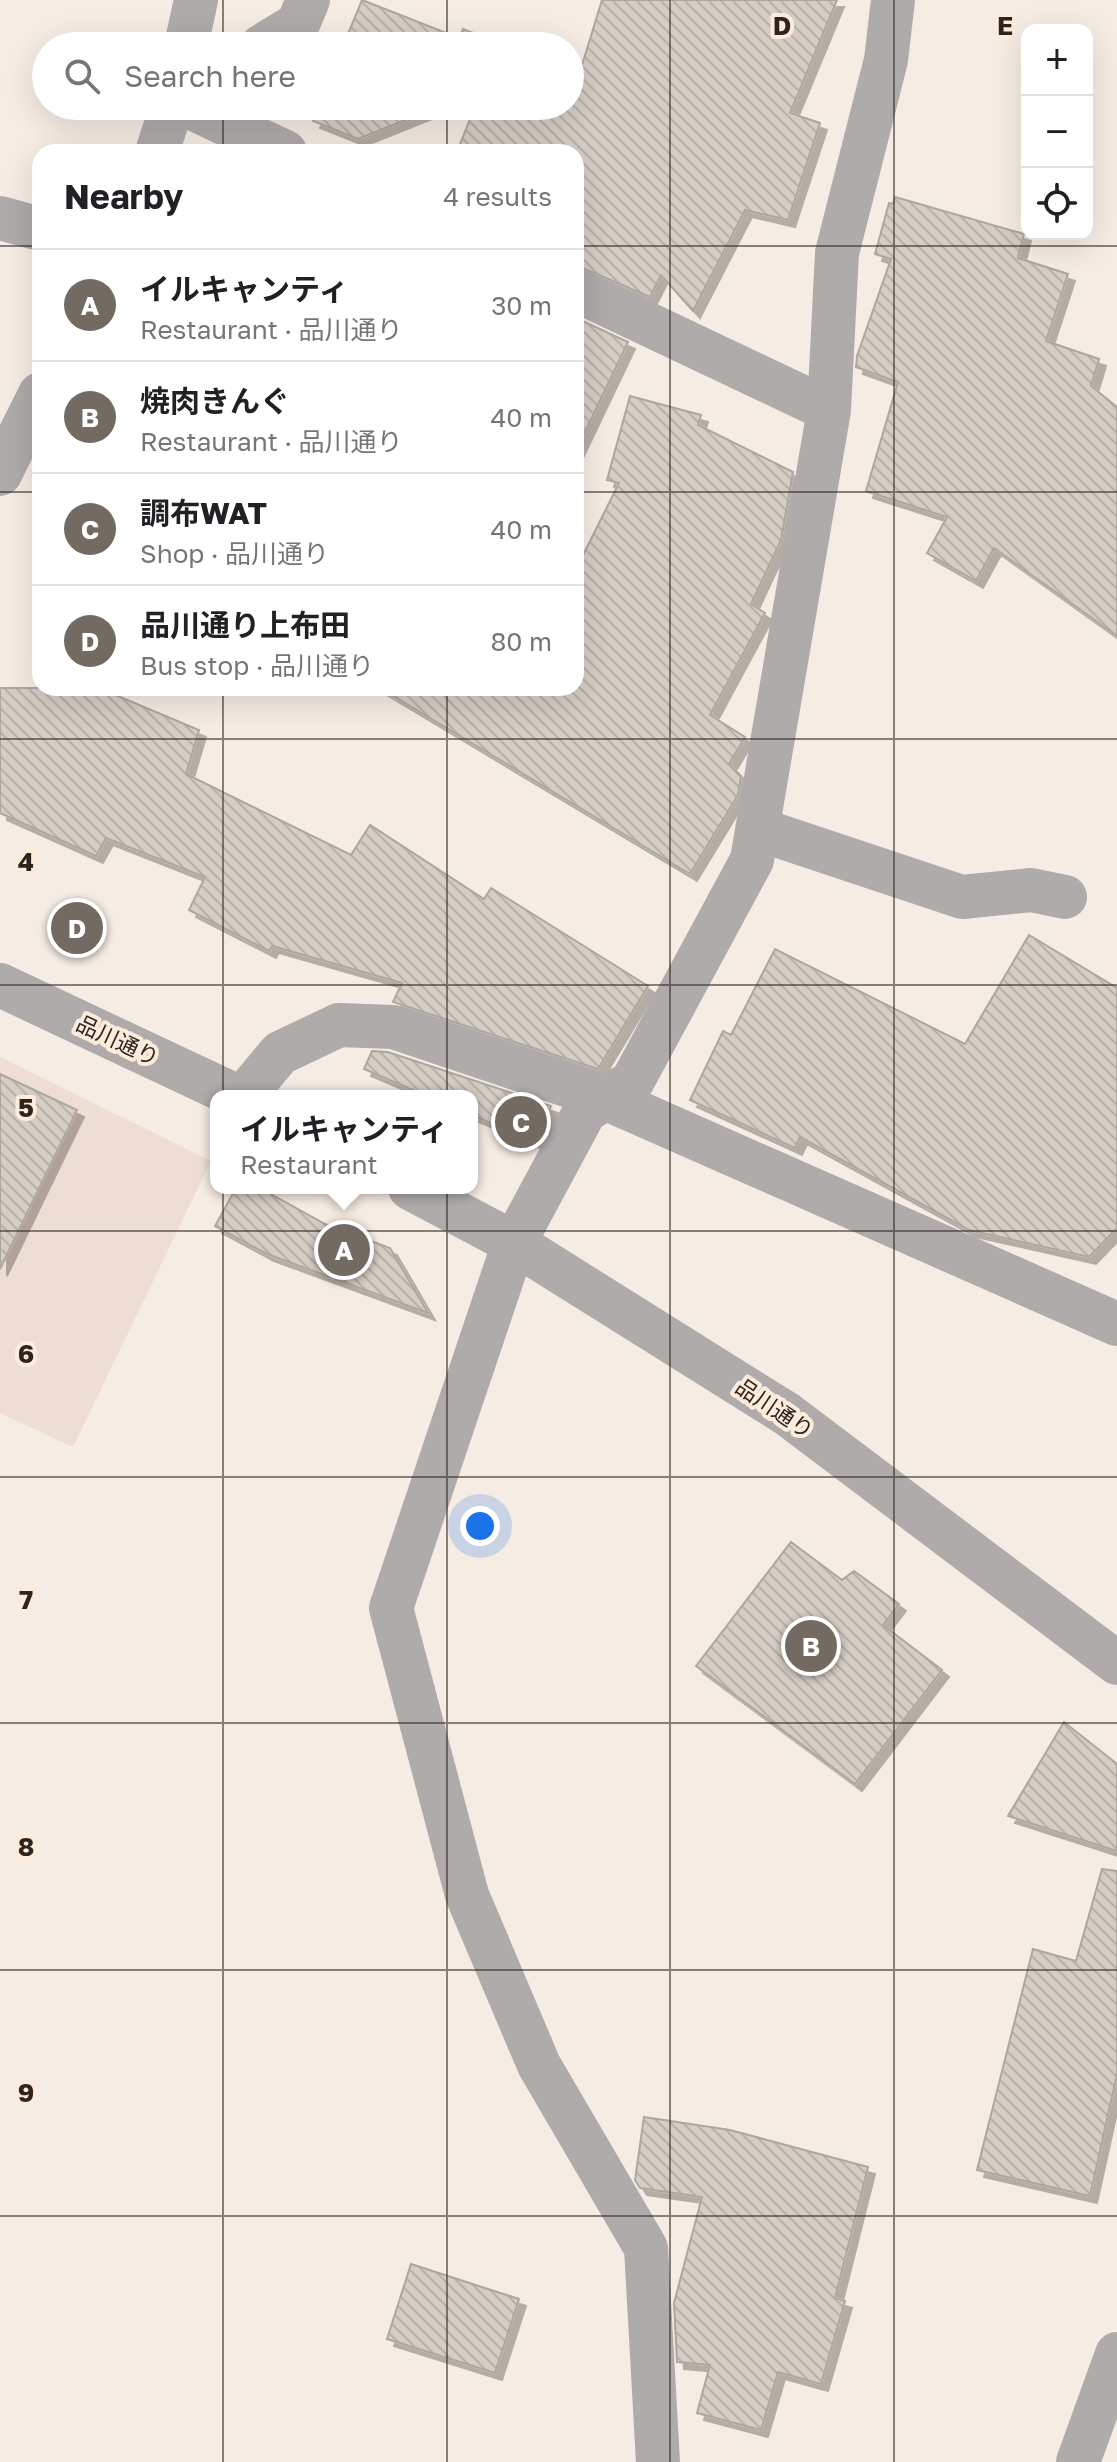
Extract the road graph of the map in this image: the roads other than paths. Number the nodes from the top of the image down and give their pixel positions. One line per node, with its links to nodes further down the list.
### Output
1 (196, 0): 4 (street)
2 (308, 0): 5 (street)
3 (893, 0): 14 (street)
4 (189, 32)
5 (285, 32)
6 (167, 120): 8 (street)
7 (218, 120): 9 (street)
8 (160, 144)
9 (268, 144)
10 (0, 218): 11 (street)
11 (32, 227)
12 (584, 294): 14 (street)
13 (32, 410): 15 (street)
14 (829, 410): 16 (street)
15 (0, 474)
16 (758, 829): 17 (street); 21 (street)
17 (1065, 897)
18 (0, 985): 19 (street, 品川通り)
19 (223, 1090)
20 (249, 1090): 21 (street)
21 (605, 1098): 23 (street); 24 (street)
22 (421, 1194): 23 (street, 品川通り)
23 (514, 1243): 25 (street, 品川通り); 27 (street)
24 (1116, 1321)
25 (1117, 1663)
26 (1117, 2354): 28 (street)
27 (658, 2462)
28 (1078, 2462)

